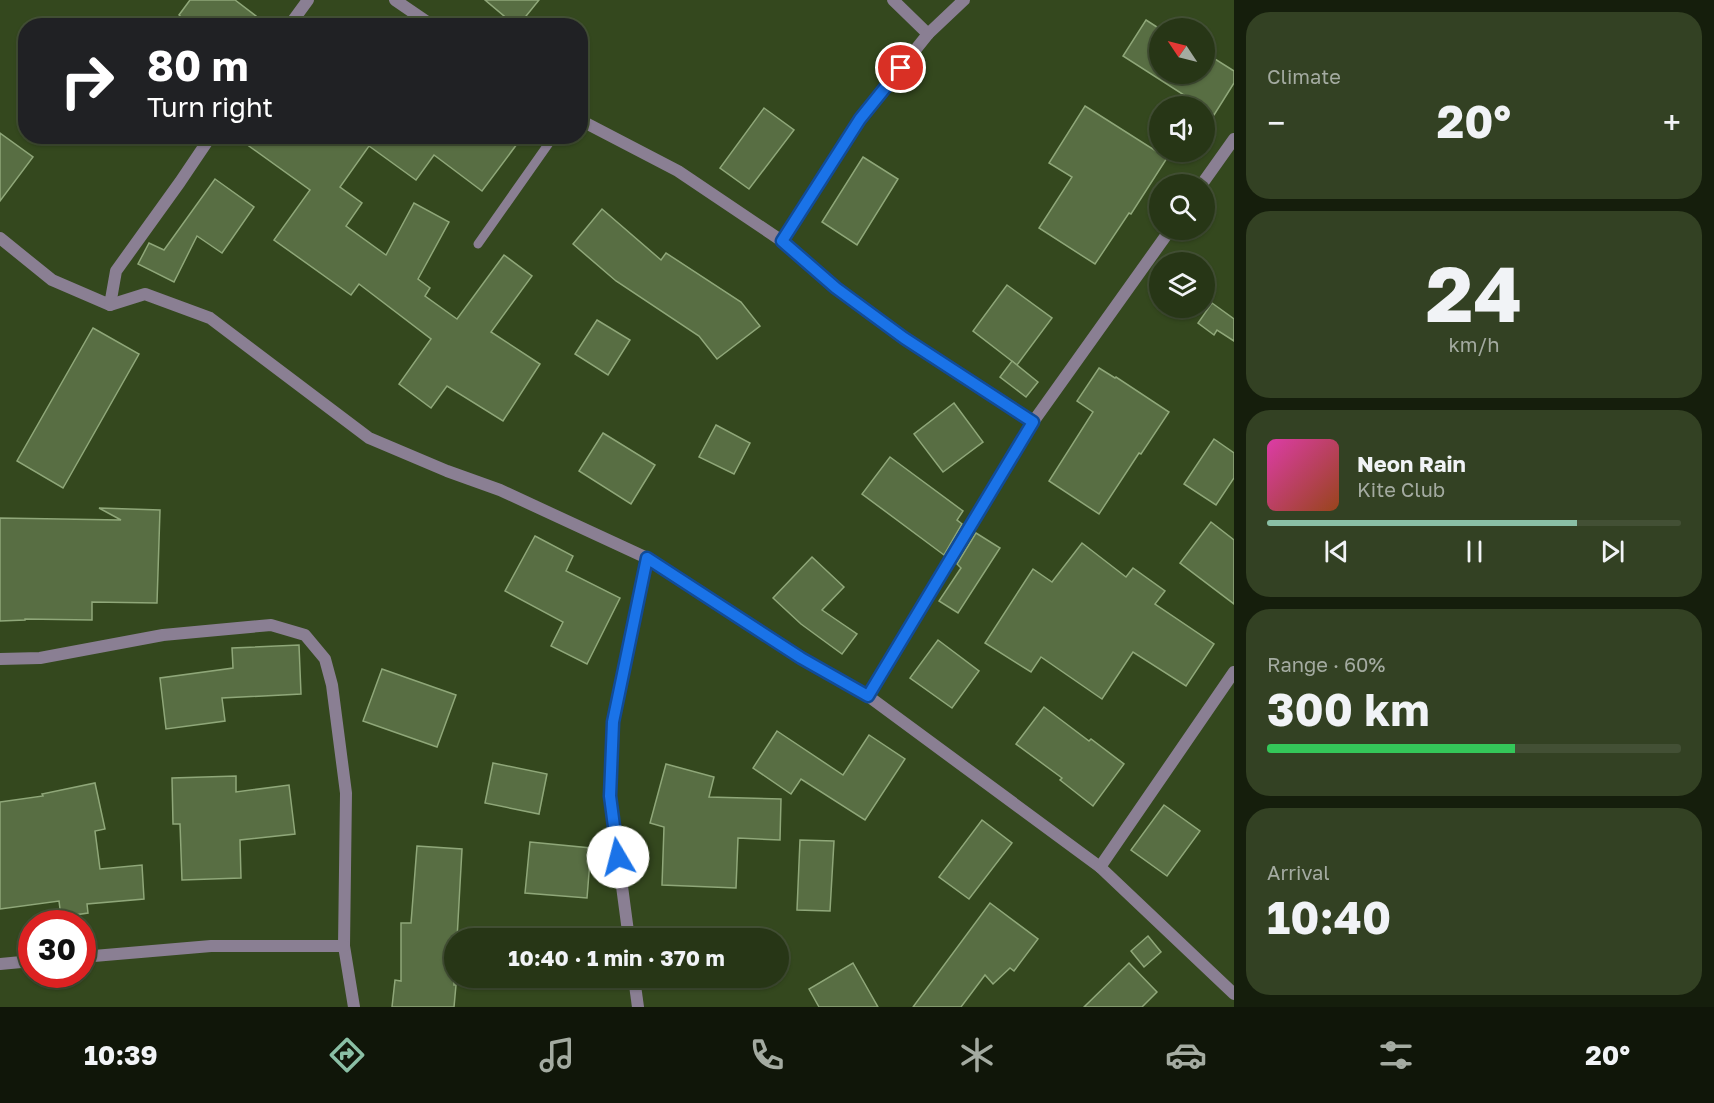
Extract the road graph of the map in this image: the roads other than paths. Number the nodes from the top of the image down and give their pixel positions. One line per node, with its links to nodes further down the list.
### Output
1 (308, 0): 5 (street)
2 (395, 0): 6 (street)
3 (893, 0): 7 (street)
4 (964, 0): 7 (street)
5 (295, 18)
6 (421, 18)
7 (928, 34): 15 (street)
8 (588, 124): 15 (street)
9 (1234, 139): 12 (street)
10 (206, 144): 17 (street)
11 (548, 144): 16 (lane)
12 (1209, 174)
13 (0, 238): 17 (street)
14 (1163, 240): 18 (street)
15 (782, 241): 18 (street)
16 (478, 244)
17 (110, 305): 19 (street)
18 (1033, 422): 22 (street)
19 (647, 558): 22 (street); 24 (street)
20 (0, 659): 25 (street)
21 (1234, 672): 23 (street)
22 (868, 696): 23 (street)
23 (1100, 867): 30 (street)
24 (628, 928)
25 (344, 946): 26 (street); 31 (street)
26 (96, 956)
27 (18, 962): 28 (street)
28 (0, 964)
29 (635, 988): 32 (street)
30 (1234, 993)
31 (354, 1007)
32 (638, 1007)

